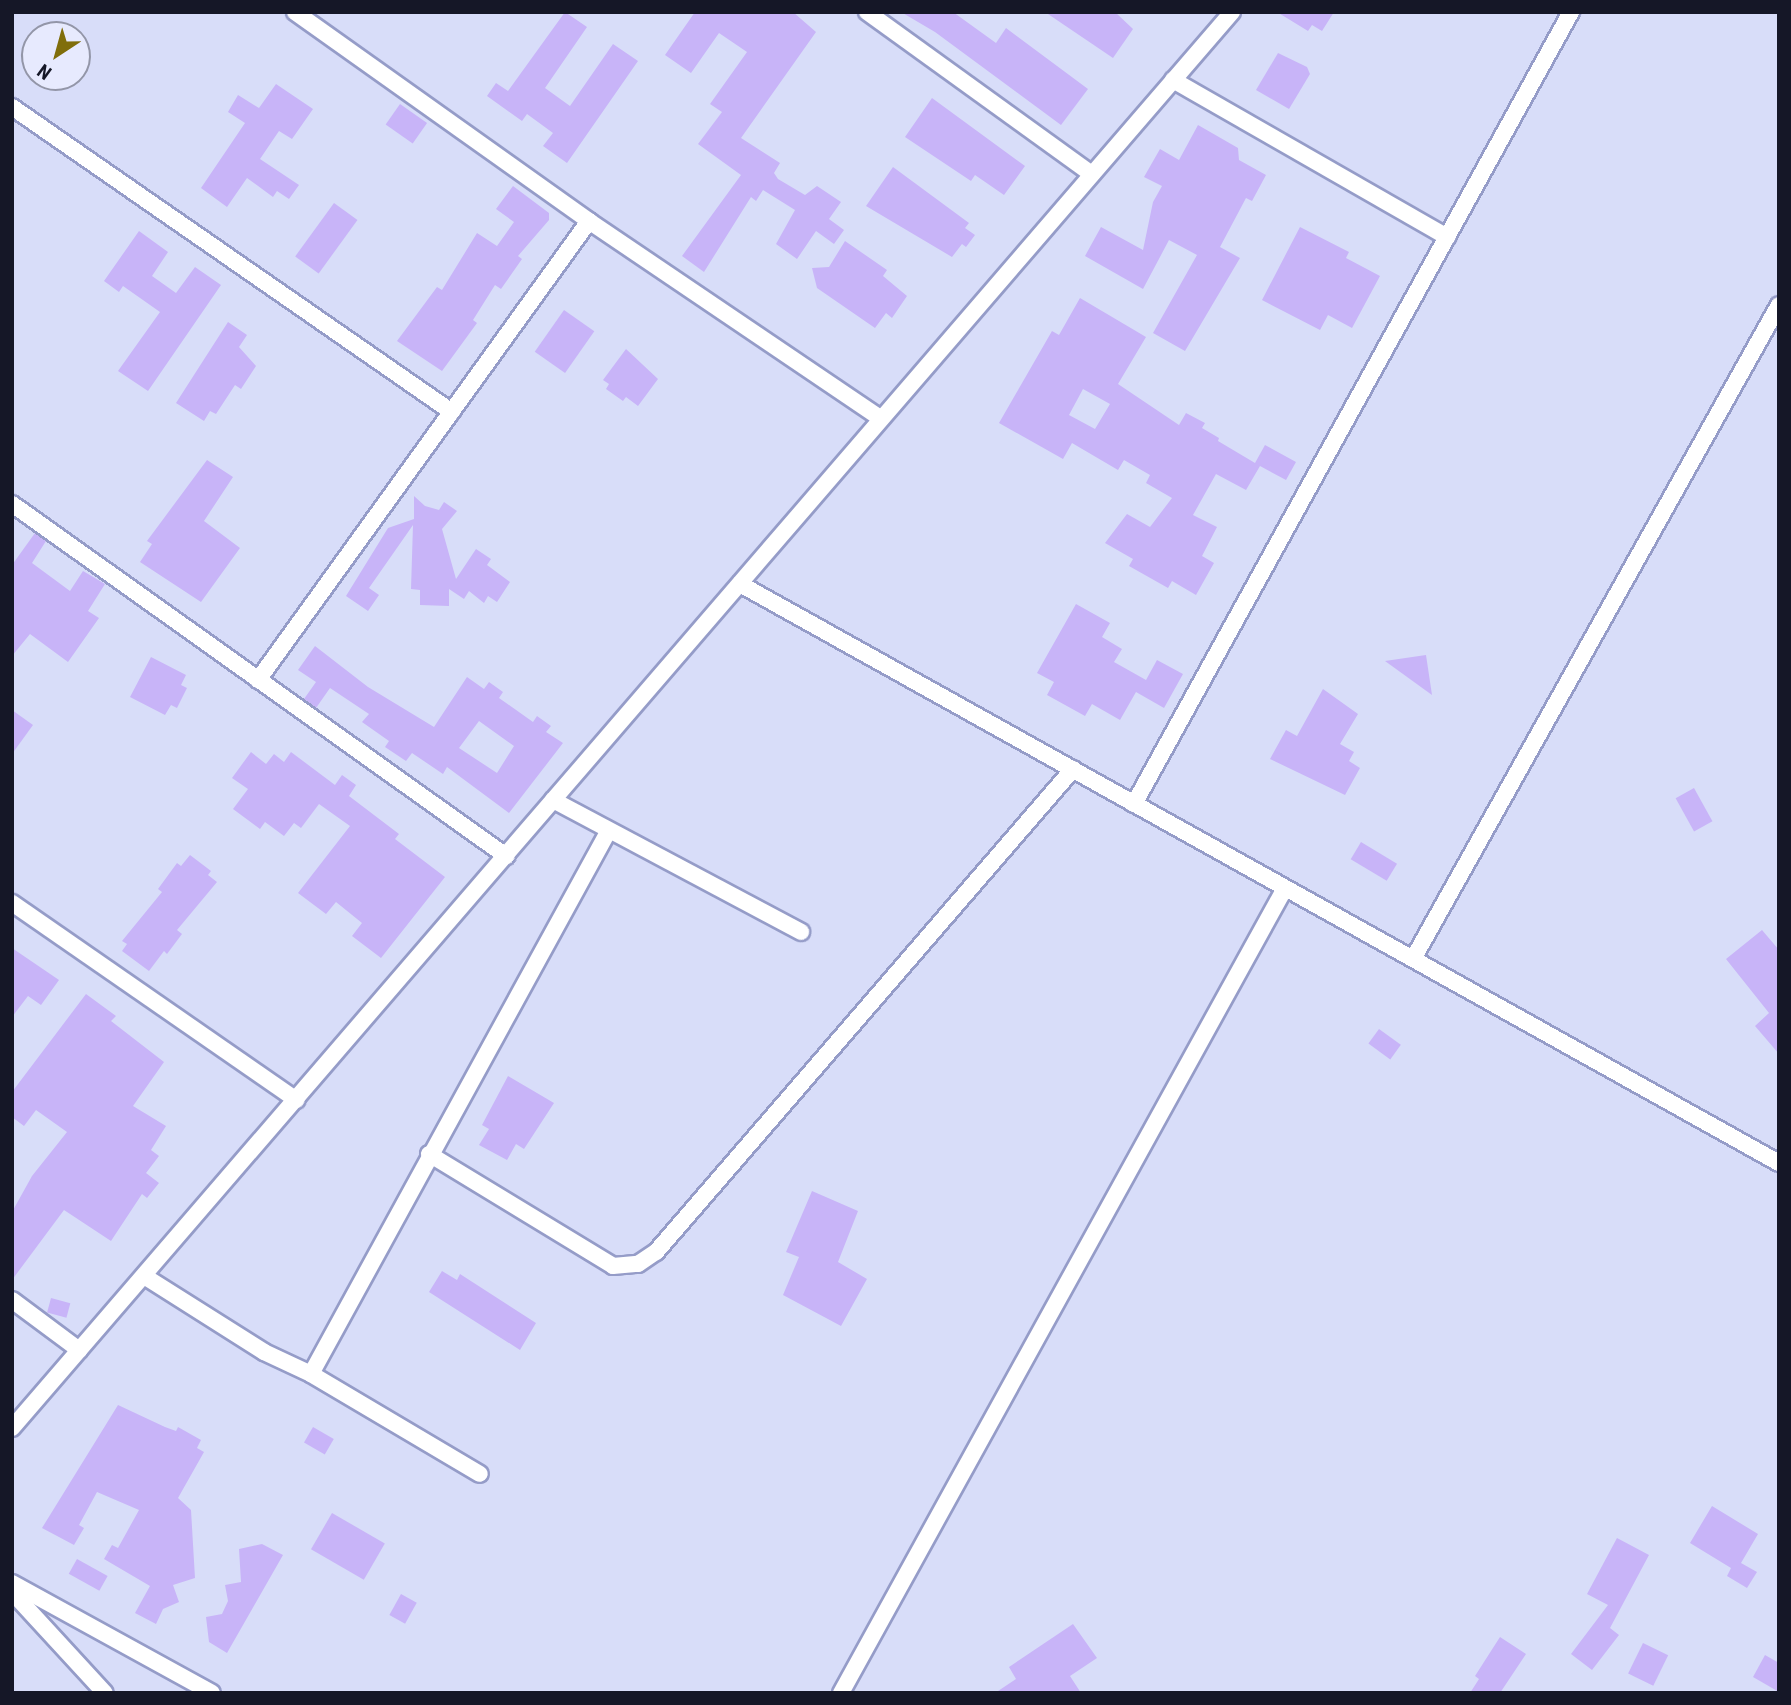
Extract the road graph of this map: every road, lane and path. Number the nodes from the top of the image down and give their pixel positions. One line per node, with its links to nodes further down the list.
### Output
1 (295, 12): 8 (street)
2 (867, 12): 7 (street)
3 (1232, 12): 5 (street)
4 (1571, 12): 9 (street)
5 (1173, 80): 7 (street); 9 (street)
6 (12, 107): 11 (street)
7 (1092, 174): 12 (street)
8 (589, 221): 11 (street); 12 (street)
9 (1447, 237): 18 (street)
10 (1779, 305): 24 (street)
11 (452, 412): 15 (street)
12 (879, 417): 14 (street)
13 (12, 504): 15 (street)
14 (740, 584): 16 (street); 17 (street)
15 (258, 680): 20 (street)
16 (1073, 769): 18 (street); 26 (street)
17 (553, 800): 19 (street); 20 (street)
18 (1133, 804): 21 (street)
19 (608, 832): 23 (street); 26 (street)
20 (506, 856): 25 (street)
21 (1285, 888): 24 (street); 38 (street)
22 (12, 903): 25 (street)
23 (801, 932)
24 (1413, 959): 27 (street)
25 (296, 1100): 28 (street)
26 (429, 1154): 31 (street)
27 (1779, 1163)
28 (144, 1276): 30 (street); 31 (street)
29 (12, 1300): 30 (street)
30 (79, 1350): 32 (street)
31 (311, 1374): 33 (street)
32 (12, 1428)
33 (480, 1474)
34 (12, 1583): 37 (street)
35 (12, 1592): 36 (street)
36 (105, 1693)
37 (212, 1693)
38 (841, 1693)

